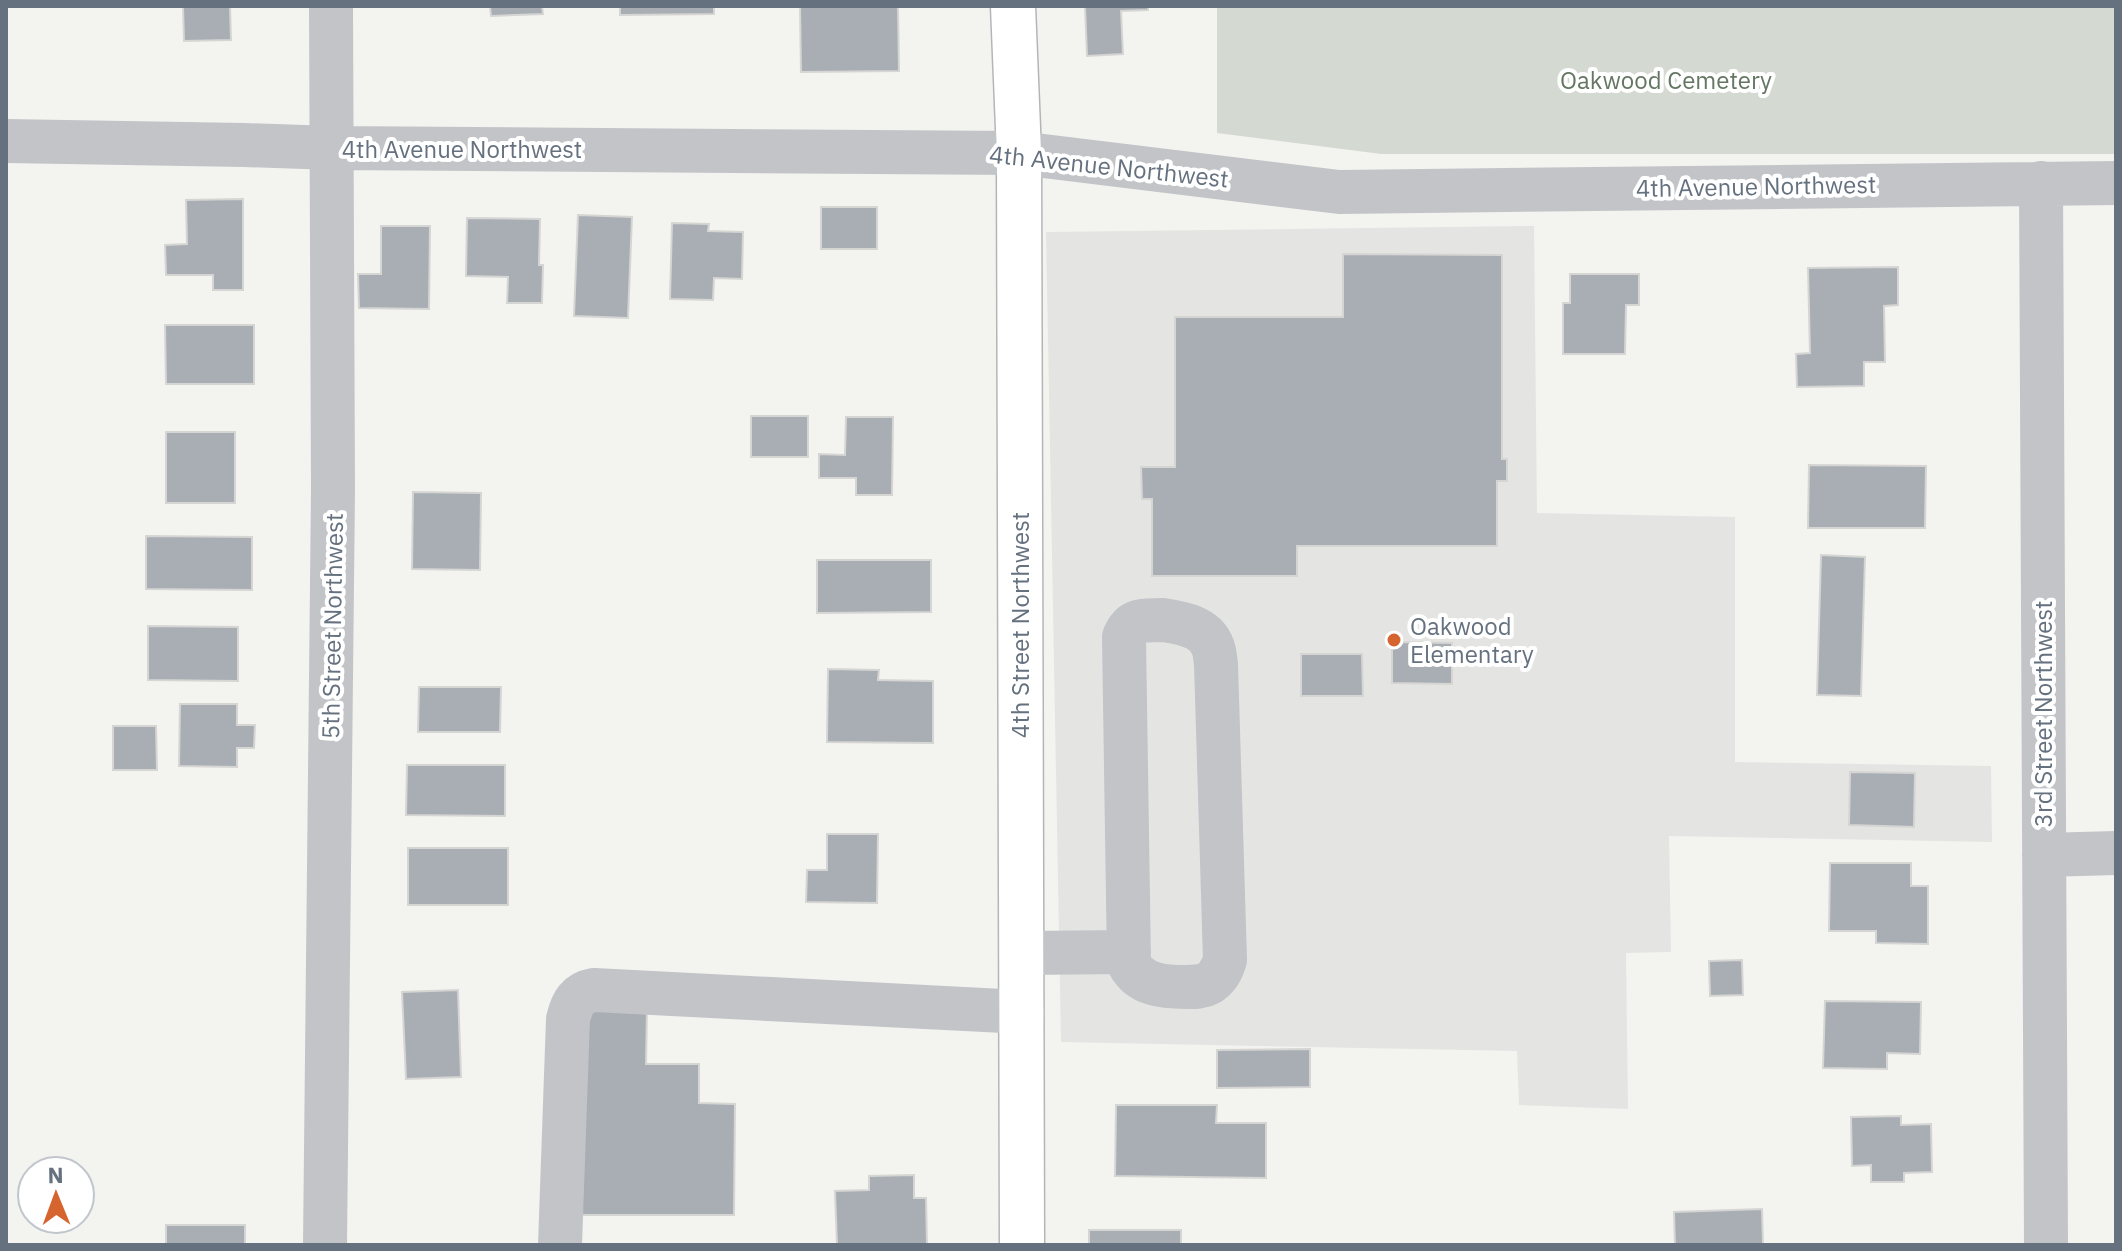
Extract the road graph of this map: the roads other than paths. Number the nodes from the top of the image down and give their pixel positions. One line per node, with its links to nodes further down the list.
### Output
1 (331, 6): 4 (street, 5th Street Northwest)
2 (1013, 6): 5 (main road, 4th Street Northwest)
3 (6, 141): 4 (street, 4th Avenue Northwest)
4 (333, 148): 5 (street, 4th Avenue Northwest); 13 (street, 5th Street Northwest)
5 (1019, 153): 6 (street, 4th Avenue Northwest); 11 (main road, 4th Street Northwest)
6 (2041, 183): 7 (street, 4th Avenue Northwest); 9 (street, 3rd Street Northwest)
7 (2116, 183)
8 (2116, 853): 9 (street)
9 (2044, 855): 16 (street, 3rd Street Northwest)
10 (1129, 952): 10 (street); 11 (street)
11 (1021, 953): 12 (main road, 4th Street Northwest)
12 (1022, 1012): 14 (street); 15 (main road, 4th Street Northwest)
13 (325, 1245)
14 (560, 1245)
15 (1022, 1245)
16 (2046, 1245)

